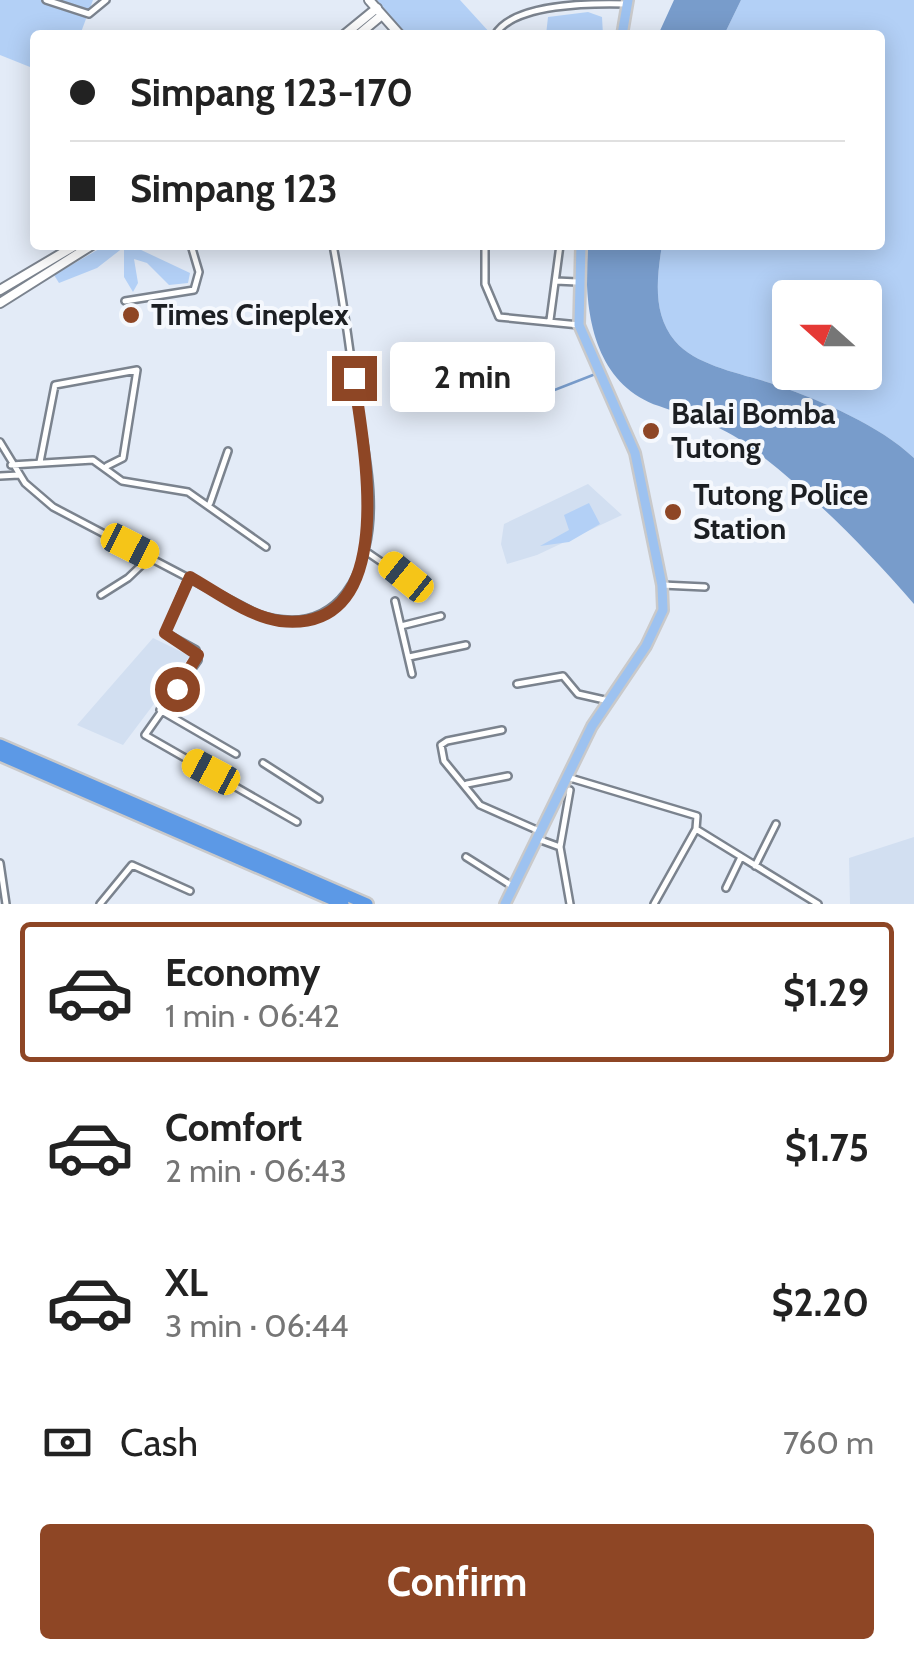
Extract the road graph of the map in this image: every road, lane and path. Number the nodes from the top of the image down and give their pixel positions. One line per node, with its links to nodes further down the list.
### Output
1 (46, 0): 2 (street)
2 (106, 0)
3 (370, 0): 5 (street)
4 (628, 2): 9 (street); 10 (main road)
5 (380, 12): 6 (street); 7 (street); 8 (street)
6 (352, 30)
7 (363, 30)
8 (396, 30)
9 (499, 30)
10 (623, 30)
11 (68, 250): 20 (street)
12 (84, 250): 22 (street)
13 (192, 250): 21 (street)
14 (334, 250): 34 (street)
15 (485, 250): 23 (street)
16 (559, 250): 18 (street)
17 (581, 250): 19 (main road)
18 (556, 281): 19 (street); 23 (street)
19 (578, 282): 24 (main road)
20 (0, 290)
21 (124, 301)
22 (0, 303)
23 (550, 320): 24 (street)
24 (580, 326): 37 (main road)
25 (0, 442): 28 (street)
26 (228, 451): 32 (street)
27 (40, 462): 28 (street); 29 (street); 29 (street)
28 (11, 465): 30 (street)
29 (107, 466): 32 (street)
30 (19, 474): 31 (street); 35 (street)
31 (0, 476)
32 (210, 503): 33 (street)
33 (266, 547)
34 (364, 550): 36 (street); 39 (street)
35 (150, 557): 36 (street); 40 (street)
36 (190, 577): 49 (street)
37 (662, 585): 38 (street); 48 (main road)
38 (705, 587)
39 (424, 592)
40 (101, 595)
41 (394, 600): 43 (street)
42 (441, 616): 43 (street)
43 (401, 626): 45 (street)
44 (466, 645): 45 (street)
45 (409, 657): 46 (street)
46 (412, 674)
47 (517, 684): 48 (street)
48 (610, 701): 56 (main road)
49 (160, 710): 52 (street); 60 (street)
50 (502, 730): 57 (street)
51 (0, 745): 75 (highway)
52 (236, 754)
53 (0, 755): 74 (highway)
54 (263, 763): 59 (street)
55 (508, 776): 57 (street)
56 (567, 777): 62 (street); 63 (main road)
57 (466, 784): 63 (street)
58 (570, 790): 64 (street)
59 (320, 799)
60 (297, 822)
61 (776, 824): 68 (street)
62 (696, 829): 66 (street); 78 (street)
63 (540, 836): 64 (street); 69 (main road)
64 (560, 847): 77 (street)
65 (466, 857): 69 (street)
66 (741, 857): 68 (street); 70 (street)
67 (0, 864): 72 (street)
68 (755, 866): 79 (street)
69 (514, 887): 76 (main road)
70 (726, 888)
71 (190, 891): 73 (street)
72 (6, 904)
73 (100, 904)
74 (343, 904)
75 (367, 904)
76 (505, 904)
77 (570, 904)
78 (654, 904)
79 (818, 904)

